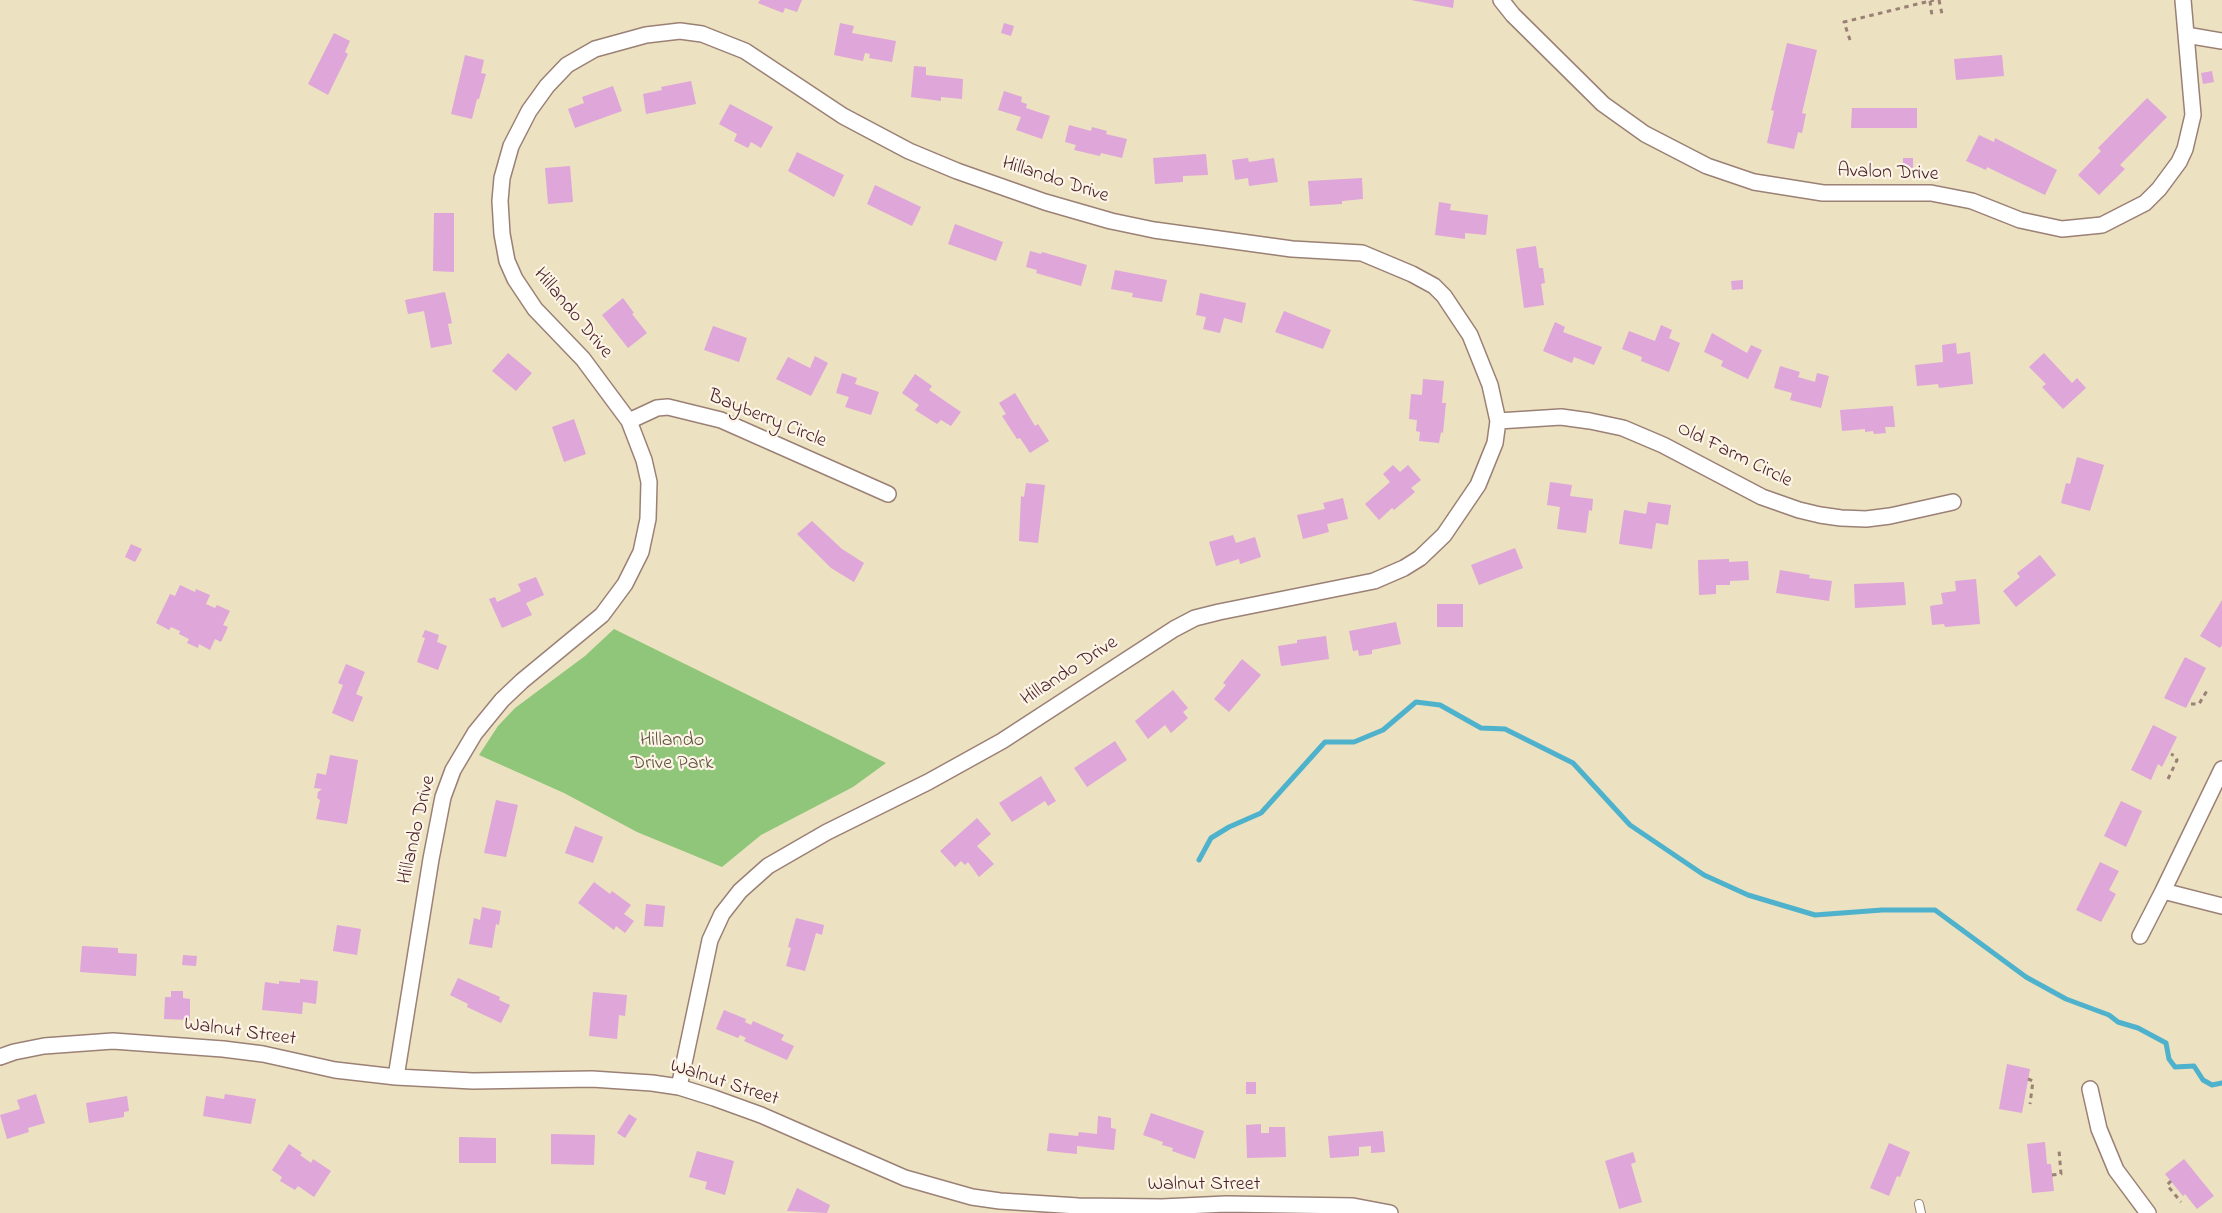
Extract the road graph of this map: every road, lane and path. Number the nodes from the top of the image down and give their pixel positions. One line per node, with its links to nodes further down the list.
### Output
1 (1501, 0): 7 (street, Avalon Drive)
2 (1932, 0): 6 (path); 8 (path)
3 (1940, 0): 5 (path)
4 (2183, 0): 7 (street, Avalon Drive)
5 (1942, 14)
6 (1932, 16)
7 (2186, 34): 9 (street)
8 (1850, 40)
9 (2222, 41)
10 (629, 421): 11 (street, Hillando Drive); 12 (street, Bayberry Circle); 23 (street, Hillando Drive)
11 (1498, 421): 13 (street, Old Farm Circle); 25 (street, Hillando Drive)
12 (888, 494)
13 (1953, 502)
14 (2208, 689): 15 (path)
15 (2191, 704)
16 (2171, 754): 18 (path)
17 (2222, 769): 19 (street)
18 (2168, 779)
19 (2163, 891): 20 (street); 21 (street)
20 (2222, 906)
21 (2140, 936)
22 (0, 1057): 23 (street, Walnut Street)
23 (396, 1077): 25 (street, Walnut Street)
24 (2028, 1079): 27 (path)
25 (679, 1088): 33 (street, Walnut Street)
26 (2090, 1089): 36 (street)
27 (2030, 1104)
28 (2059, 1150): 29 (path)
29 (2052, 1175)
30 (2171, 1181): 31 (path)
31 (2181, 1202)
32 (1919, 1204): 35 (lane)
33 (1206, 1209): 34 (street, Walnut Street)
34 (1390, 1213)
35 (1921, 1213)
36 (2148, 1213)

